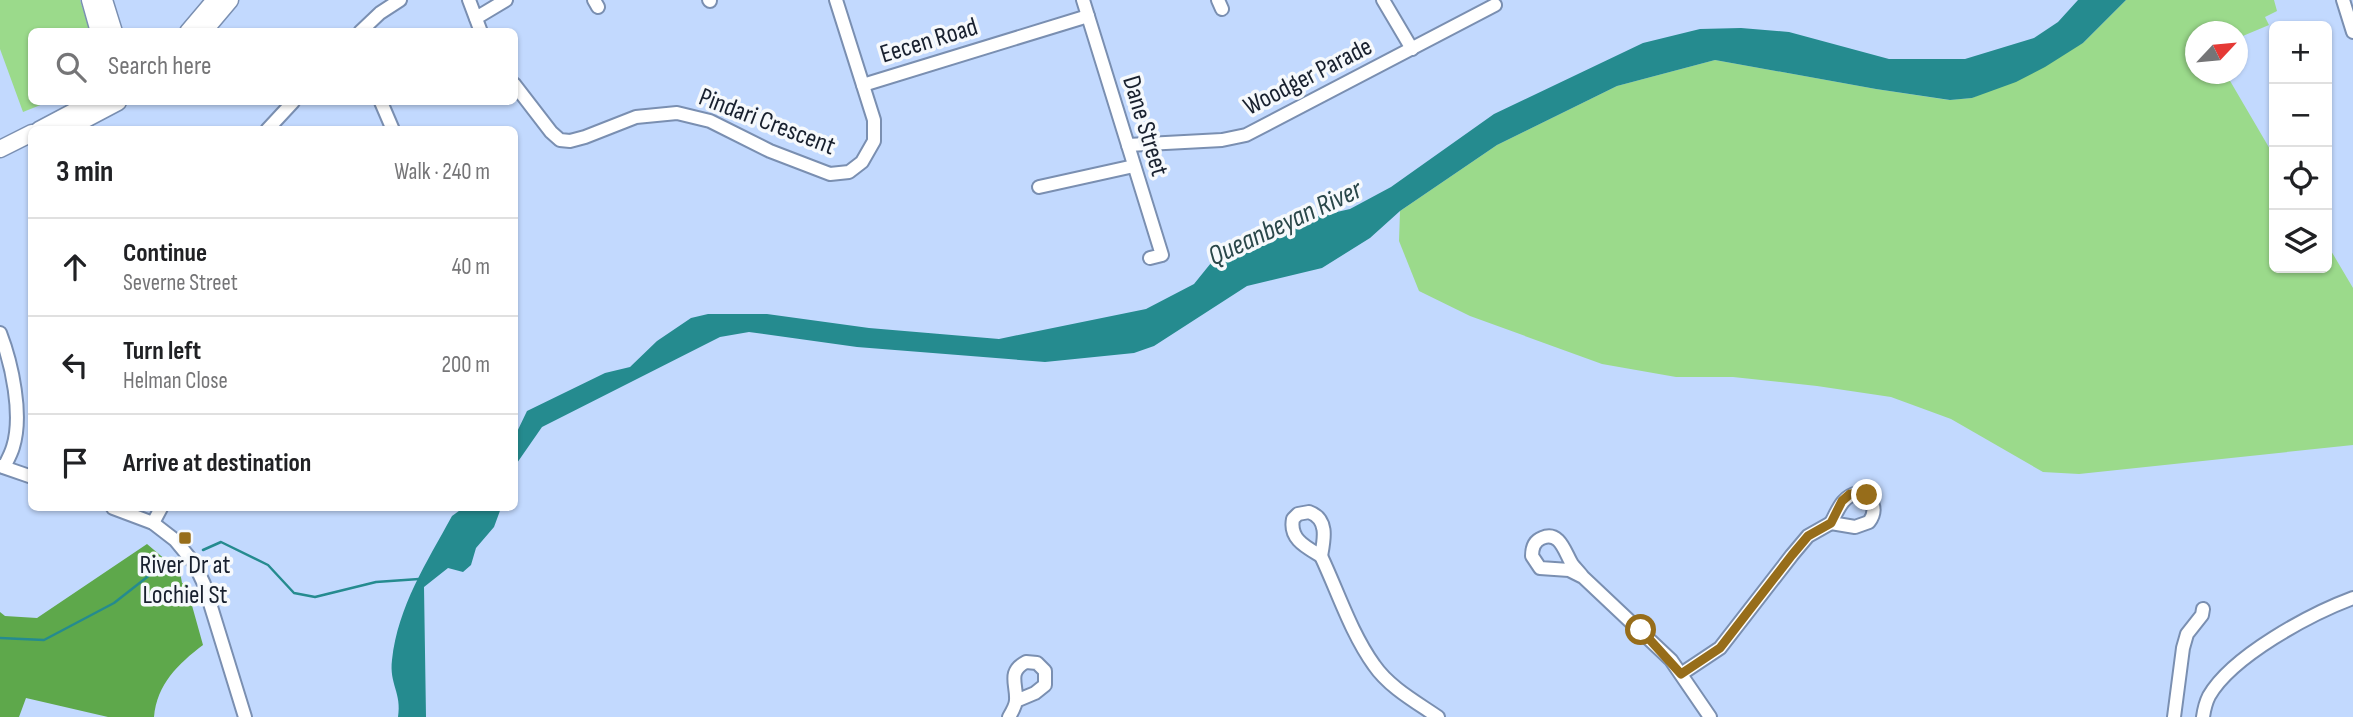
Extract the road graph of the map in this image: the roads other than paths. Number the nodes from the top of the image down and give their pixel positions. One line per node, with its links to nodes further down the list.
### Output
1 (90, 0): 15 (main road)
2 (104, 0): 16 (main road)
3 (215, 0): 17 (main road)
4 (230, 0): 18 (main road)
5 (400, 0): 19 (street)
6 (469, 0): 14 (street)
7 (506, 0): 14 (street)
8 (836, 0): 23 (street, Pindari Crescent)
9 (1083, 0): 13 (street, Dane Street)
10 (1383, 0): 22 (street)
11 (2343, 0): 21 (street)
12 (1495, 5): 22 (street, Woodger Parade)
13 (1088, 16): 23 (street, Eecen Road); 34 (street, Dane Street)
14 (476, 18): 20 (street)
15 (98, 28)
16 (113, 28)
17 (191, 28)
18 (206, 28)
19 (364, 28)
20 (480, 28)
21 (2353, 32)
22 (1412, 49): 34 (street, Woodger Parade)
23 (863, 85): 24 (street, Pindari Crescent)
24 (518, 89)
25 (86, 105): 29 (main road)
26 (112, 105): 30 (main road)
27 (290, 105): 31 (street)
28 (382, 105): 32 (street)
29 (47, 126)
30 (73, 126)
31 (271, 126)
32 (391, 126)
33 (28, 135): 36 (main road)
34 (1128, 145): 38 (street, Dane Street)
35 (28, 147): 37 (main road)
36 (0, 149)
37 (0, 160)
38 (1134, 166): 39 (street); 40 (street, Dane Street)
39 (1039, 187)
40 (1150, 258)
41 (0, 334): 42 (street)
42 (2, 467): 43 (street)
43 (28, 476)
44 (121, 511): 46 (street)
45 (159, 511): 46 (street)
46 (153, 523): 56 (street)
47 (1831, 523): 54 (street)
48 (1565, 550): 50 (street); 50 (street); 51 (street)
49 (1321, 556): 58 (street)
50 (1551, 570): 51 (street)
51 (1583, 577): 54 (street)
52 (2353, 598): 61 (street)
53 (2203, 609): 60 (street)
54 (1681, 674): 59 (street)
55 (1016, 701): 57 (street)
56 (246, 717)
57 (1009, 717)
58 (1438, 717)
59 (1710, 717)
60 (2174, 717)
61 (2203, 717)

